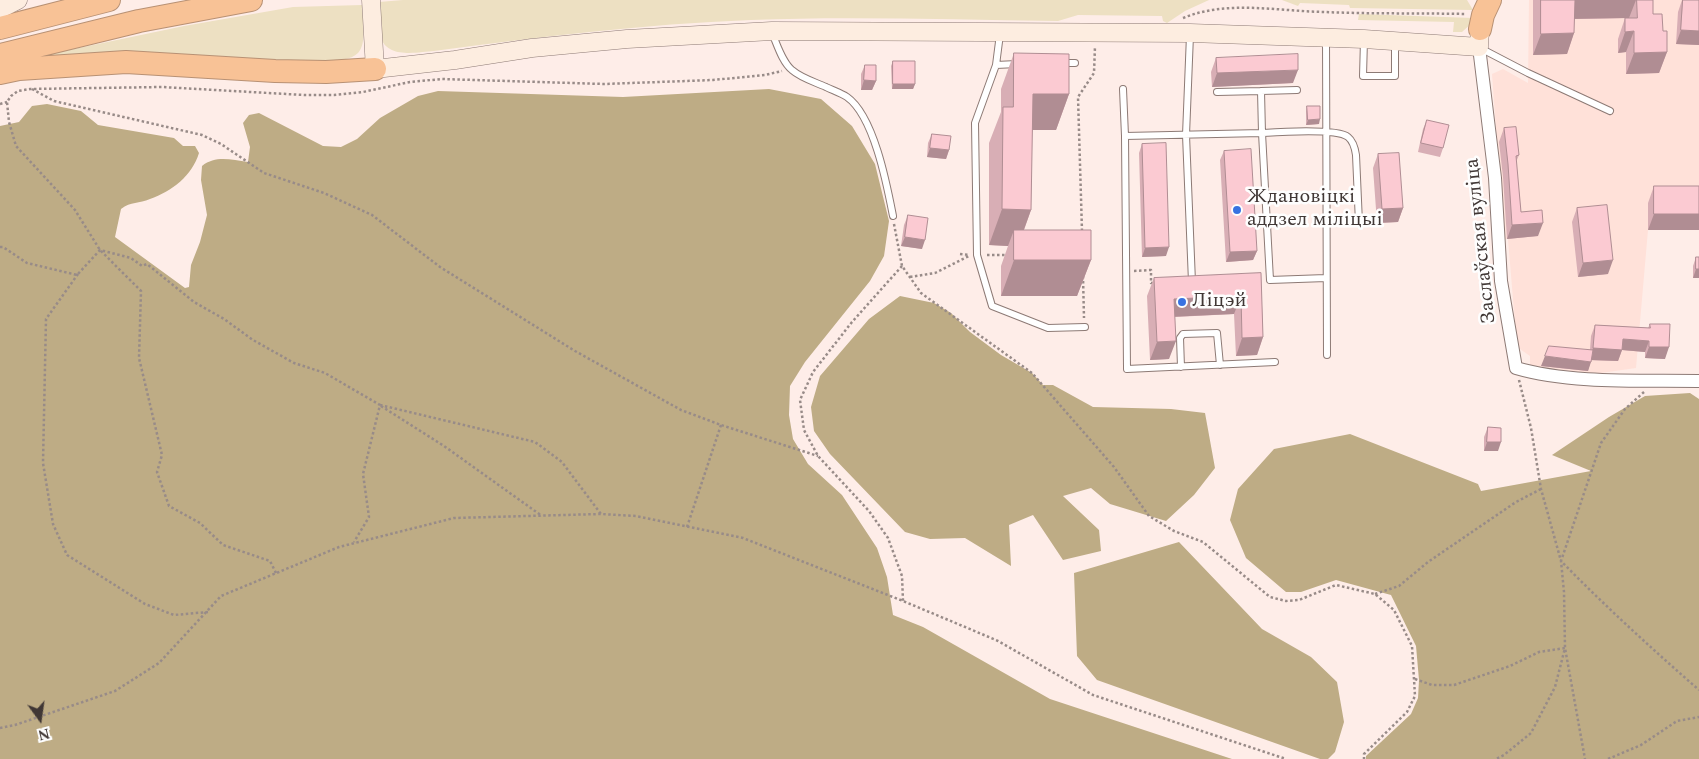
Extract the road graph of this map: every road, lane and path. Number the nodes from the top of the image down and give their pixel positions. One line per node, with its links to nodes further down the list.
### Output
1 (18, 0): 7 (street)
2 (109, 0): 9 (highway)
3 (251, 0): 17 (highway)
4 (371, 0): 22 (street)
5 (1270, 5): 8 (path)
6 (1202, 8): 10 (path)
7 (0, 9)
8 (1480, 18): 15 (street); 32 (lane); 56 (street, Заслаўская вуліца)
9 (0, 28)
10 (1186, 29): 12 (street); 13 (street); 35 (lane)
11 (772, 31): 12 (street); 22 (street); 23 (lane)
12 (1000, 33): 21 (lane)
13 (1326, 37): 14 (street); 33 (lane)
14 (1364, 38): 15 (street); 15 (lane)
15 (1395, 40)
16 (1095, 42): 39 (path)
17 (0, 55)
18 (1075, 63): 20 (lane)
19 (1026, 64): 21 (lane)
20 (1056, 64)
21 (996, 65): 43 (lane)
22 (375, 70): 24 (highway)
23 (791, 70): 25 (path); 37 (lane)
24 (0, 73)
25 (30, 88): 30 (path); 60 (path)
26 (1123, 89): 36 (lane)
27 (1297, 90): 28 (lane)
28 (1261, 91): 29 (lane); 34 (lane)
29 (1217, 92)
30 (7, 102): 31 (path); 41 (path)
31 (0, 104)
32 (1610, 110)
33 (1326, 132): 34 (lane); 38 (lane); 49 (lane)
34 (1262, 133): 35 (lane); 49 (lane)
35 (1186, 135): 36 (lane); 50 (lane)
36 (1125, 136): 55 (lane)
37 (893, 216): 45 (path)
38 (1359, 223)
39 (1082, 236)
40 (0, 247): 46 (path)
41 (100, 250): 46 (path); 59 (path); 68 (path)
42 (960, 254): 48 (path)
43 (977, 255): 44 (path); 51 (lane)
44 (1006, 255)
45 (902, 266): 48 (path); 61 (path)
46 (78, 273): 71 (path)
47 (1083, 275): 51 (path)
48 (910, 277): 69 (path)
49 (1326, 278): 52 (lane)
50 (1192, 282)
51 (1084, 327)
52 (1327, 355)
53 (1275, 362): 54 (lane)
54 (1220, 365): 55 (lane); 55 (lane)
55 (1182, 367)
56 (1516, 368): 57 (street); 62 (path)
57 (1658, 380): 58 (street); 67 (path)
58 (1699, 381)
59 (380, 405): 63 (path); 64 (path); 66 (path)
60 (721, 425): 61 (path); 65 (path)
61 (818, 456): 70 (path)
62 (1541, 489): 67 (path); 69 (path)
63 (602, 514): 64 (path); 65 (path)
64 (542, 516): 66 (path)
65 (687, 527): 70 (path)
66 (353, 543): 68 (path)
67 (1561, 561): 72 (path); 74 (path)
68 (276, 573): 71 (path)
69 (1374, 594): 73 (path)
70 (903, 600): 77 (path)
71 (208, 612): 76 (path)
72 (1565, 648): 73 (path); 79 (path); 80 (path)
73 (1415, 678): 78 (path)
74 (1699, 690)
75 (1699, 717): 81 (path)
76 (0, 728)
77 (1286, 759)
78 (1364, 759)
79 (1496, 759)
80 (1585, 759)
81 (1608, 759)

